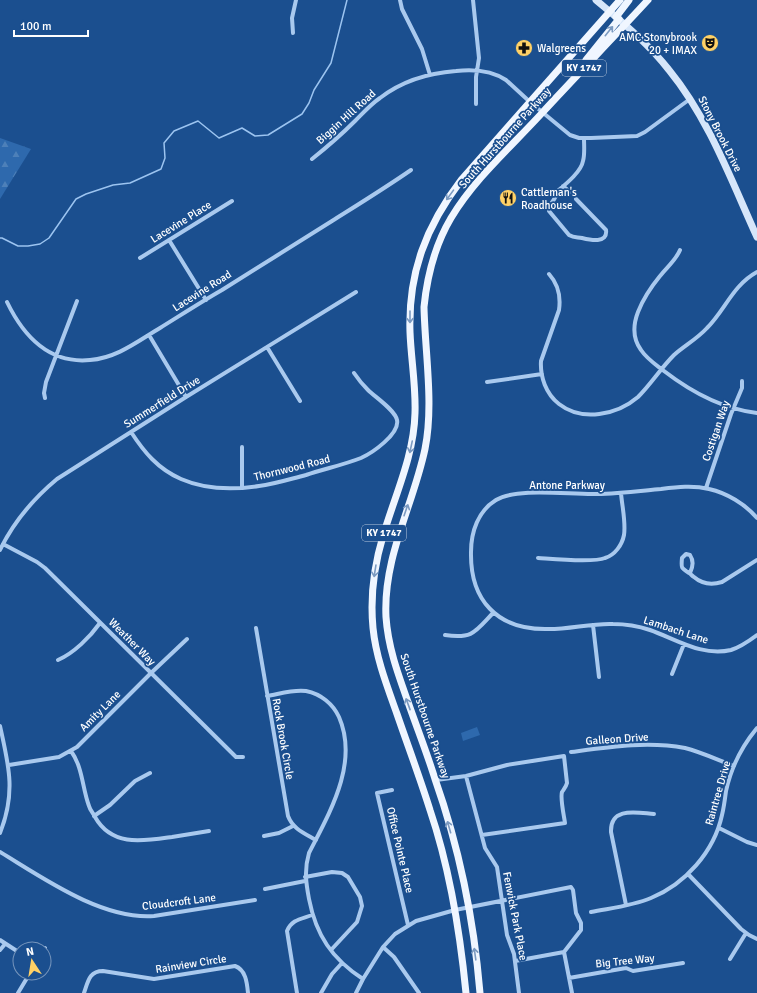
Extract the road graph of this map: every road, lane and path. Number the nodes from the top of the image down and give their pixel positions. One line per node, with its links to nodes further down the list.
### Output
1 (296, 0): 11 (street)
2 (400, 0): 13 (street)
3 (473, 0): 12 (street)
4 (596, 0): 8 (street, Stony Brook Drive)
5 (620, 0): 8 (main road, South Hurstbourne Parkway / KY 1747)
6 (629, 0): 9 (main road)
7 (648, 0): 10 (main road, South Hurstbourne Parkway / KY 1747)
8 (610, 11): 9 (street, Stony Brook Drive); 16 (main road, South Hurstbourne Parkway / KY 1747)
9 (617, 18): 10 (street, Stony Brook Drive); 14 (main road, one-way to 9)
10 (626, 25): 14 (main road, South Hurstbourne Parkway / KY 1747); 15 (street, Stony Brook Drive)
11 (293, 33)
12 (477, 71): 13 (street, Biggin Hill Road); 16 (street, Biggin Hill Road); 17 (street)
13 (430, 75): 20 (street, Biggin Hill Road)
14 (568, 84): 18 (main road, South Hurstbourne Parkway / KY 1747)
15 (690, 99): 19 (street); 26 (street, Stony Brook Drive)
16 (530, 102): 18 (street, Biggin Hill Road); 102 (main road, South Hurstbourne Parkway / KY 1747, one-way to 102)
17 (476, 104)
18 (542, 112): 19 (street, Biggin Hill Road); 82 (main road, South Hurstbourne Parkway / KY 1747, one-way to 18)
19 (584, 138): 22 (street)
20 (312, 159)
21 (411, 170): 33 (street, Lacevine Road)
22 (563, 186): 23 (street); 24 (street)
23 (570, 192)
24 (576, 199)
25 (232, 201): 27 (street, Lacevine Place)
26 (757, 237)
27 (169, 240): 29 (street, Lacevine Place); 33 (street)
28 (680, 250): 39 (street)
29 (140, 258)
30 (757, 272): 39 (street)
31 (549, 274): 41 (street)
32 (356, 292): 37 (street, Summerfield Drive)
33 (206, 300): 36 (street, Lacevine Road)
34 (77, 301): 38 (street)
35 (7, 302): 38 (street, Lacevine Road)
36 (149, 335): 38 (street, Lacevine Road); 44 (street)
37 (267, 348): 44 (street, Summerfield Drive); 46 (street)
38 (56, 354): 45 (street)
39 (662, 369): 41 (street); 47 (street)
40 (354, 373): 51 (street, Thornwood Road)
41 (542, 374): 43 (street)
42 (742, 381): 47 (street, Costigan Way)
43 (487, 382)
44 (186, 397): 49 (street, Summerfield Drive)
45 (45, 398)
46 (300, 401)
47 (733, 408): 48 (street); 52 (street, Costigan Way)
48 (757, 413)
49 (130, 432): 51 (street, Thornwood Road); 55 (street, Summerfield Drive)
50 (242, 447): 51 (street)
51 (242, 488)
52 (706, 488): 53 (street, Antone Parkway); 54 (street, Antone Parkway)
53 (621, 493): 57 (street); 60 (street, Antone Parkway)
54 (757, 517)
55 (3, 544): 56 (street, Summerfield Drive); 61 (street, Weather Way)
56 (0, 550)
57 (538, 558)
58 (757, 560): 59 (street)
59 (690, 573)
60 (493, 613): 62 (street, Lambach Lane); 64 (street)
61 (100, 623): 68 (street); 69 (street, Weather Way)
62 (593, 625): 67 (street, Lambach Lane); 71 (street)
63 (256, 628): 72 (street, Rock Brook Circle)
64 (445, 635)
65 (757, 635): 67 (street, Lambach Lane)
66 (187, 639): 69 (street, Amity Lane)
67 (684, 644): 70 (street)
68 (58, 660)
69 (151, 672): 75 (street, Amity Lane); 77 (street, Weather Way)
70 (672, 674)
71 (599, 677)
72 (267, 696): 86 (street, Rock Brook Circle); 92 (street)
73 (0, 726): 78 (street)
74 (757, 728): 79 (street, Raintree Drive)
75 (71, 751): 78 (street, Amity Lane); 85 (street)
76 (571, 752): 79 (street, Galleon Drive)
77 (243, 757)
78 (9, 765): 89 (street)
79 (734, 766): 87 (street, Raintree Drive)
80 (150, 773): 85 (street)
81 (466, 776): 82 (street); 90 (street, Fenwick Park Place); 90 (street)
82 (436, 780): 101 (main road, South Hurstbourne Parkway / KY 1747, one-way to 82)
83 (392, 790): 105 (street, Office Pointe Place)
84 (654, 814): 100 (street)
85 (94, 816): 88 (street)
86 (293, 826): 91 (street); 92 (street)
87 (719, 828): 93 (street); 95 (street, Raintree Drive)
88 (209, 831)
89 (0, 833)
90 (482, 835): 99 (street, Fenwick Park Place)
91 (264, 836)
92 (316, 840): 96 (street)
93 (757, 845)
94 (0, 852): 98 (street, Cloudcroft Lane)
95 (688, 874): 100 (street, Raintree Drive); 106 (street)
96 (305, 879): 97 (street); 104 (street); 113 (street)
97 (265, 889)
98 (255, 900)
99 (502, 902): 101 (street); 114 (street); 116 (street, Fenwick Park Place)
100 (626, 905): 103 (street, Raintree Drive)
101 (469, 909): 102 (street); 130 (main road, South Hurstbourne Parkway / KY 1747, one-way to 101)
102 (455, 910): 105 (street); 129 (main road, South Hurstbourne Parkway / KY 1747)
103 (591, 912)
104 (312, 915): 113 (street); 125 (street)
105 (408, 925): 110 (street)
106 (746, 933): 107 (street); 115 (street)
107 (757, 939)
108 (0, 940): 109 (street)
109 (5, 944): 111 (street); 112 (street)
110 (383, 947): 120 (street); 128 (street)
111 (12, 948)
112 (0, 950)
113 (330, 950): 117 (street)
114 (564, 952): 116 (street); 119 (street)
115 (730, 959)
116 (515, 962): 131 (street, Fenwick Park Place)
117 (342, 963): 120 (street); 126 (street)
118 (683, 963): 119 (street, Big Tree Way)
119 (569, 978): 132 (street)
120 (363, 979): 127 (street)
121 (25, 981): 122 (street)
122 (18, 993)
123 (84, 993): 124 (street, Rainview Circle)
124 (248, 993)
125 (297, 993)
126 (321, 993)
127 (356, 993)
128 (419, 993)
129 (466, 993)
130 (480, 993)
131 (519, 993)
132 (572, 993)

